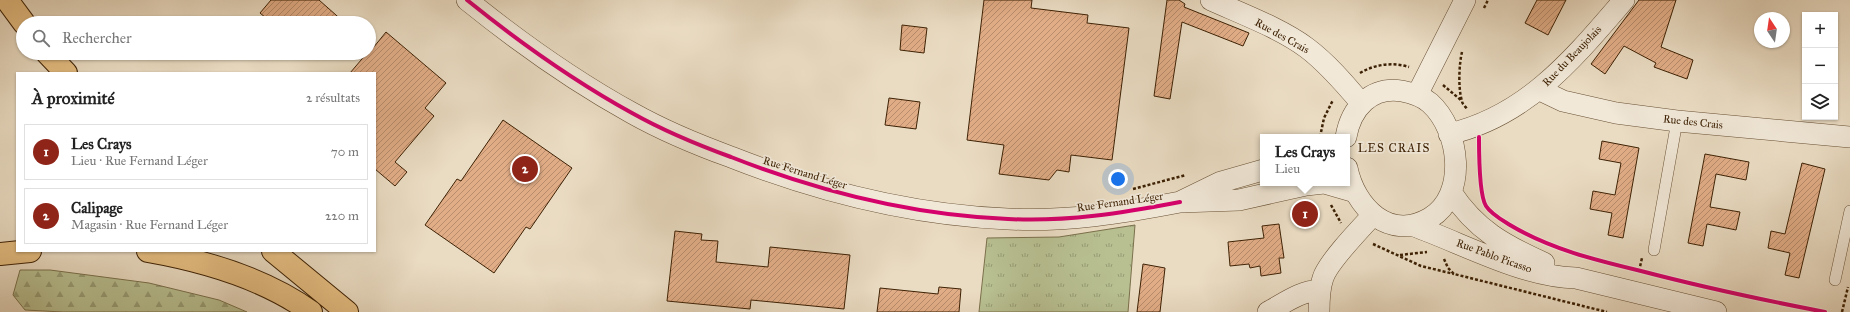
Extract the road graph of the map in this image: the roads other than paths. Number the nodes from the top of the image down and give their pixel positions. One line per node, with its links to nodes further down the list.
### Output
1 (7, 0): 6 (highway)
2 (467, 0): 20 (street, Rue Fernand Léger)
3 (1211, 0): 11 (street, Rue des Crais)
4 (1465, 0): 10 (street)
5 (1624, 0): 9 (street, Rue du Beaujolais)
6 (19, 16)
7 (54, 60): 8 (highway)
8 (65, 72)
9 (1540, 90): 12 (street, Rue des Crais); 14 (street, Rue du Beaujolais)
10 (1418, 95): 11 (street); 14 (street)
11 (1361, 103): 13 (street)
12 (1677, 121): 15 (street, Rue des Crais); 26 (lane)
13 (1346, 134)
14 (1449, 134): 22 (street)
15 (1850, 137)
16 (1260, 172): 20 (street, Rue Fernand Léger)
17 (1350, 177): 21 (street)
18 (1303, 186): 20 (street, Rue Fernand Léger)
19 (1334, 186): 21 (street, Rue Fernand Léger)
20 (1223, 192)
21 (1355, 192): 24 (street)
22 (1451, 192): 25 (street); 31 (street, Rue Pablo Picasso)
23 (1850, 211): 32 (lane)
24 (1373, 215): 25 (street); 33 (street)
25 (1414, 226): 31 (street, Rue Pablo Picasso)
26 (1654, 250)
27 (20, 252): 30 (highway)
28 (152, 252): 34 (highway)
29 (274, 252): 35 (highway)
30 (0, 254)
31 (1576, 278): 38 (street, Rue Pablo Picasso)
32 (1835, 280)
33 (1320, 291): 36 (street); 37 (street)
34 (311, 312)
35 (347, 312)
36 (1268, 312)
37 (1319, 312)
38 (1716, 312)

